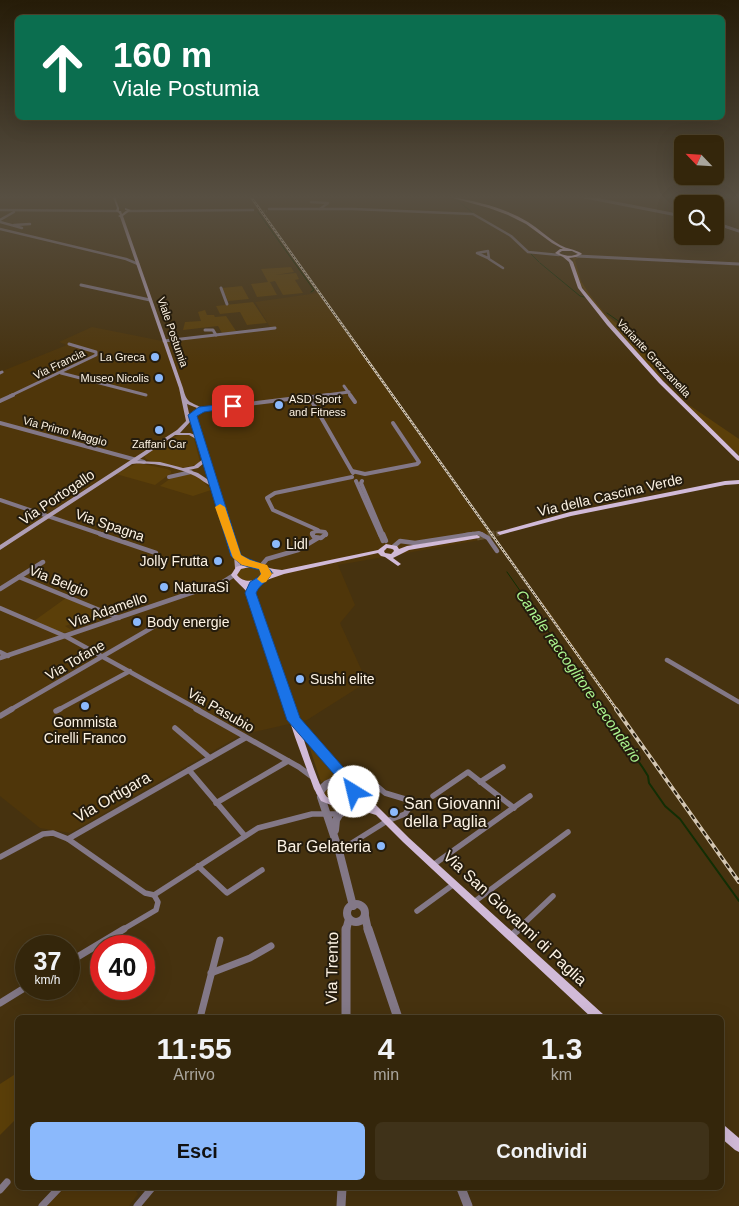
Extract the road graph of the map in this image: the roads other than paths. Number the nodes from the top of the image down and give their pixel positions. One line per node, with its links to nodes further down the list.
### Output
1 (100, 253): 9 (street)
2 (134, 253): 10 (main road, Viale Postumia)
3 (478, 253): 8 (street)
4 (488, 253): 8 (street)
5 (560, 253): 7 (main road)
6 (577, 255): 7 (main road); 11 (main road); 12 (street)
7 (564, 256): 11 (main road)
8 (488, 258): 13 (street)
9 (128, 260): 10 (street); 10 (street)
10 (136, 260): 16 (main road, Viale Postumia)
11 (571, 262): 43 (main road, Variante Grezzanella)
12 (739, 264)
13 (503, 268)
14 (80, 285): 16 (street)
15 (221, 288): 17 (street)
16 (150, 300): 23 (main road, Viale Postumia)
17 (227, 304)
18 (275, 328): 21 (street)
19 (196, 330): 22 (street)
20 (205, 330): 21 (street)
21 (216, 335): 22 (street)
22 (198, 337): 23 (street)
23 (164, 341): 30 (main road, Viale Postumia)
24 (69, 344): 25 (street, Via Francia)
25 (61, 373): 28 (street); 31 (street, Via Francia)
26 (344, 386): 27 (street)
27 (349, 392): 29 (street); 32 (street)
28 (146, 395)
29 (309, 397): 33 (street); 55 (street)
30 (184, 399): 34 (main road); 35 (main road, Viale Postumia)
31 (0, 401)
32 (355, 402)
33 (233, 406): 34 (street); 36 (street)
34 (198, 409): 35 (main road); 40 (main road)
35 (189, 411): 39 (main road, Via Primo Maggio)
36 (237, 419)
37 (392, 423): 50 (street)
38 (0, 424): 42 (street, Via Primo Maggio)
39 (172, 436): 40 (main road); 41 (main road, Via Primo Maggio)
40 (198, 438): 45 (main road)
41 (143, 453): 42 (street, Via Primo Maggio); 44 (main road, Via Portogallo); 46 (main road)
42 (125, 457): 44 (street, Via Primo Maggio); 47 (street)
43 (739, 458)
44 (134, 459): 46 (street, Via Primo Maggio); 47 (main road, Via Portogallo)
45 (205, 460): 48 (main road); 59 (main road)
46 (146, 462): 47 (main road, Via Portogallo); 48 (main road, Via Primo Maggio)
47 (126, 465): 61 (main road, Via Portogallo)
48 (181, 469): 49 (main road)
49 (192, 472): 54 (street); 59 (main road)
50 (370, 473): 51 (street); 52 (street)
51 (361, 474): 52 (street); 55 (street)
52 (366, 476): 56 (street)
53 (739, 476): 58 (main road)
54 (169, 477)
55 (353, 477): 56 (street); 62 (street); 68 (street)
56 (362, 481): 68 (street)
57 (739, 482): 58 (main road)
58 (725, 483): 64 (main road, Via della Cascina Verde)
59 (214, 490): 71 (main road)
60 (0, 500): 61 (street, Via Spagna)
61 (50, 516): 67 (main road, Via Portogallo); 70 (street, Via Spagna)
62 (309, 528): 63 (street); 65 (street)
63 (318, 530): 65 (street); 65 (street)
64 (500, 534)
65 (315, 536): 75 (street)
66 (477, 537): 68 (main road)
67 (0, 548)
68 (389, 549): 69 (street); 75 (main road)
69 (496, 551)
70 (156, 553)
71 (237, 556): 73 (main road); 74 (main road)
72 (43, 562): 77 (street, Via Belgio)
73 (250, 564): 74 (main road); 75 (main road)
74 (238, 568): 76 (main road)
75 (264, 571): 80 (main road)
76 (234, 575): 78 (street, Via Adamello); 79 (main road)
77 (19, 577): 81 (street, Via Belgio); 84 (street, Via Belgio)
78 (223, 582): 79 (street, Via Adamello); 84 (street, Via Adamello)
79 (242, 582): 80 (main road); 82 (main road)
80 (256, 582): 82 (main road)
81 (0, 589)
82 (251, 593): 96 (main road)
83 (0, 608): 86 (street, Via Pasubio)
84 (119, 618): 86 (street, Via Adamello)
85 (160, 623): 89 (street, Via Tofane)
86 (65, 636): 88 (street, Via Adamello); 89 (street, Via Pasubio)
87 (0, 652): 88 (street)
88 (8, 656): 90 (street, Via Adamello)
89 (103, 656): 92 (street, Via Pasubio); 95 (street, Via Tofane)
90 (0, 658)
91 (667, 660): 93 (street)
92 (130, 671): 94 (street); 98 (street, Via Pasubio)
93 (739, 702)
94 (56, 711)
95 (0, 716)
96 (294, 720): 99 (main road, Via San Giovanni di Paglia); 100 (main road)
97 (175, 728): 101 (street)
98 (245, 738): 101 (street, Via Ortigara); 102 (street, Via Pasubio)
99 (316, 745): 100 (main road); 108 (main road, Via San Giovanni di Paglia)
100 (305, 752): 103 (main road)
101 (210, 758): 105 (street, Via Ortigara)
102 (288, 761): 103 (street, Via Pasubio); 112 (street)
103 (306, 767): 109 (main road)
104 (503, 767): 107 (street)
105 (189, 770): 112 (street); 122 (street, Via Ortigara)
106 (370, 780): 118 (street)
107 (480, 782): 110 (street); 115 (street)
108 (352, 786): 109 (street); 113 (street); 118 (main road, Via San Giovanni di Paglia)
109 (320, 794): 113 (main road); 116 (street)
110 (433, 796)
111 (530, 796): 115 (street)
112 (216, 803): 120 (street)
113 (346, 805): 114 (main road); 117 (street)
114 (363, 808): 117 (street); 118 (main road)
115 (514, 808): 125 (street)
116 (327, 814): 117 (street); 120 (street); 121 (street)
117 (341, 814): 121 (street)
118 (383, 818): 123 (street); 125 (main road, Via San Giovanni di Paglia)
119 (568, 832): 131 (street)
120 (244, 836): 126 (street)
121 (335, 837): 123 (street)
122 (68, 839): 124 (street, Via Ortigara); 129 (street)
123 (340, 851): 132 (street)
124 (0, 857)
125 (433, 865): 128 (main road, Via San Giovanni di Paglia)
126 (198, 866): 127 (street); 129 (street)
127 (262, 870)
128 (454, 884): 131 (main road, Via San Giovanni di Paglia); 133 (street)
129 (154, 895): 139 (street)
130 (553, 896): 136 (street)
131 (474, 902): 136 (main road, Via San Giovanni di Paglia)
132 (353, 906): 134 (street); 135 (street)
133 (417, 912)
134 (362, 918): 135 (street); 145 (street)
135 (349, 919): 144 (street, Via Trento)
136 (511, 936): 146 (main road, Via San Giovanni di Paglia)
137 (220, 940): 140 (street)
138 (271, 946): 140 (street)
139 (80, 955)
140 (211, 973): 143 (street)
141 (15, 994): 142 (street)
142 (0, 1003)
143 (201, 1015)
144 (346, 1015)
145 (397, 1015)
146 (597, 1015)
147 (724, 1133): 148 (main road)
148 (739, 1146)
149 (7, 1182): 150 (street)
150 (0, 1190)
151 (57, 1190): 155 (street)
152 (150, 1190): 156 (street)
153 (342, 1190): 157 (street)
154 (462, 1190): 158 (street)
155 (42, 1206)
156 (137, 1206)
157 (341, 1206)
158 (468, 1206)

